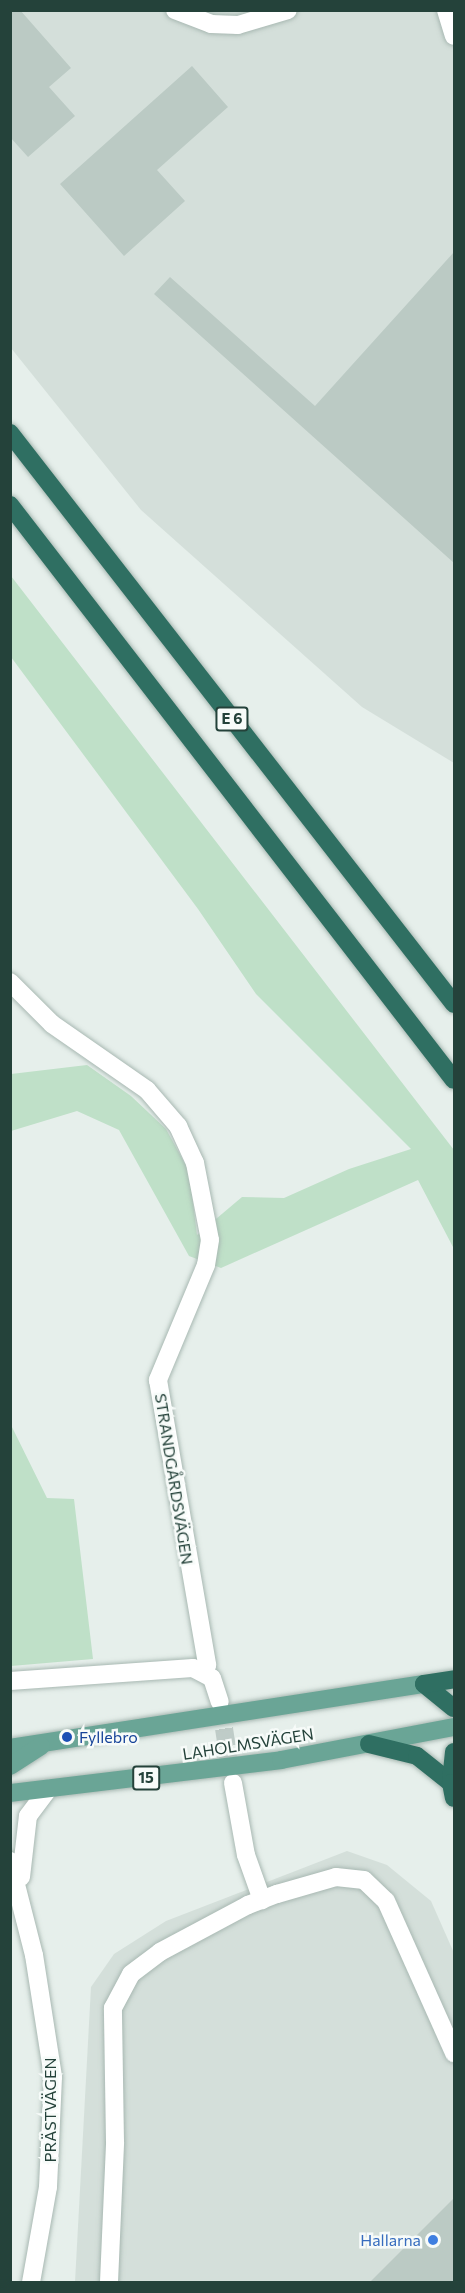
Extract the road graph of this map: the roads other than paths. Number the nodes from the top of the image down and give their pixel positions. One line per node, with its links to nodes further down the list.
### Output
1 (175, 10): 2 (street)
2 (288, 10)
3 (446, 10): 4 (street)
4 (454, 36)
5 (10, 433): 8 (highway, E 6)
6 (10, 505): 9 (highway, E 6)
7 (10, 982): 10 (street, STRANDGÅRDSVÄGEN)
8 (454, 1004)
9 (454, 1080)
10 (204, 1671): 12 (street); 14 (street)
11 (454, 1678): 13 (highway, LAHOLMSVÄGEN)
12 (10, 1680)
13 (424, 1684): 15 (highway); 17 (main road, LAHOLMSVÄGEN)
14 (220, 1702)
15 (454, 1708)
16 (454, 1727): 18 (main road, LAHOLMSVÄGEN / 15)
17 (50, 1740): 19 (main road, LAHOLMSVÄGEN); 21 (main road, LAHOLMSVÄGEN)
18 (369, 1744): 23 (main road, LAHOLMSVÄGEN / 15); 24 (highway)
19 (10, 1748)
20 (454, 1752): 24 (highway)
21 (10, 1766)
22 (232, 1783): 27 (street)
23 (48, 1790): 25 (main road, LAHOLMSVÄGEN / 15); 28 (street, PRÄSTVÄGEN)
24 (453, 1791)
25 (10, 1793)
26 (10, 1862): 28 (street, PRÄSTVÄGEN)
27 (262, 1900): 29 (street); 30 (street)
28 (22, 1903): 31 (street, PRÄSTVÄGEN)
29 (454, 2053)
30 (109, 2282)
31 (31, 2283)

